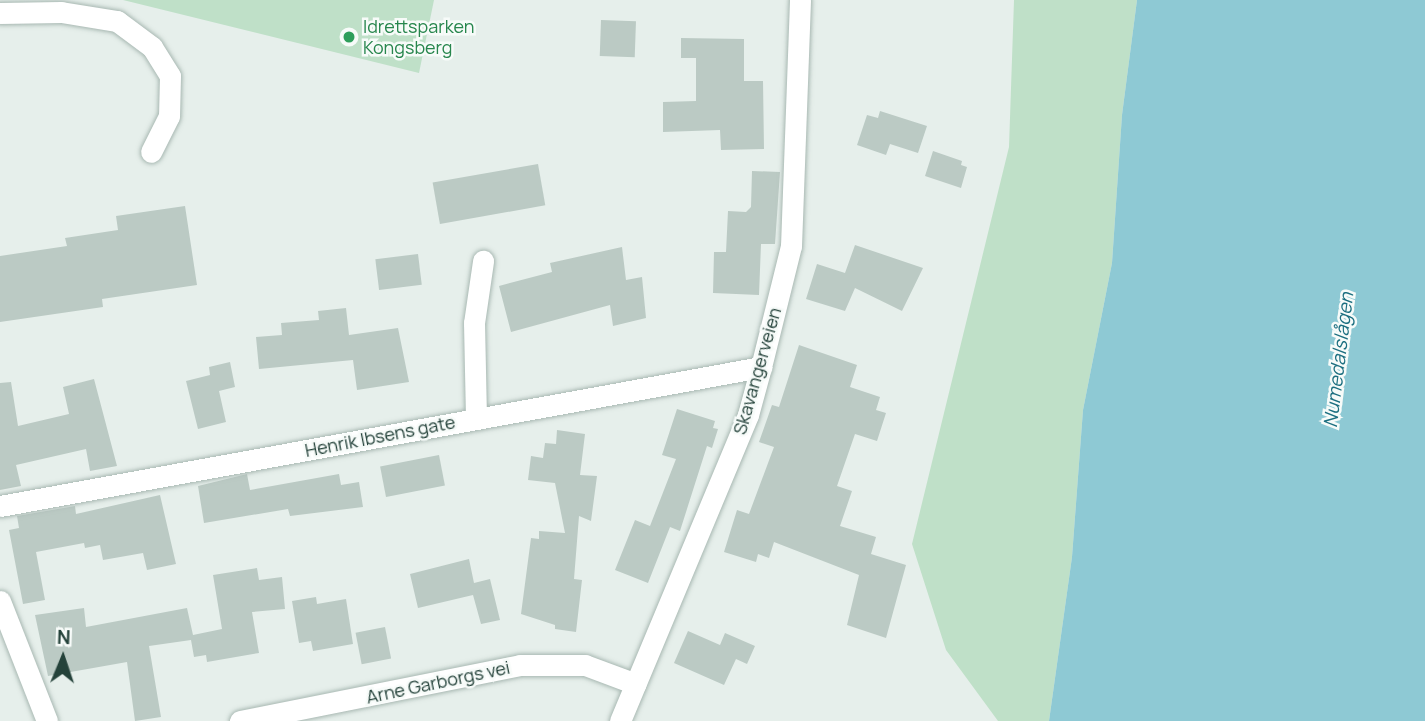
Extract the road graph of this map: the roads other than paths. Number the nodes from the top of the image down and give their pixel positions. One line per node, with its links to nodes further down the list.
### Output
1 (800, 0): 5 (street, Skavangerveien)
2 (0, 13): 3 (street)
3 (151, 152)
4 (483, 261): 6 (street)
5 (761, 367): 6 (street, Henrik Ibsens gate); 9 (street, Skavangerveien)
6 (476, 418): 7 (street, Henrik Ibsens gate)
7 (0, 506)
8 (0, 601): 10 (street)
9 (636, 684): 11 (street, Arne Garborgs vei); 12 (street, Skavangerveien)
10 (47, 721)
11 (240, 721)
12 (620, 721)

